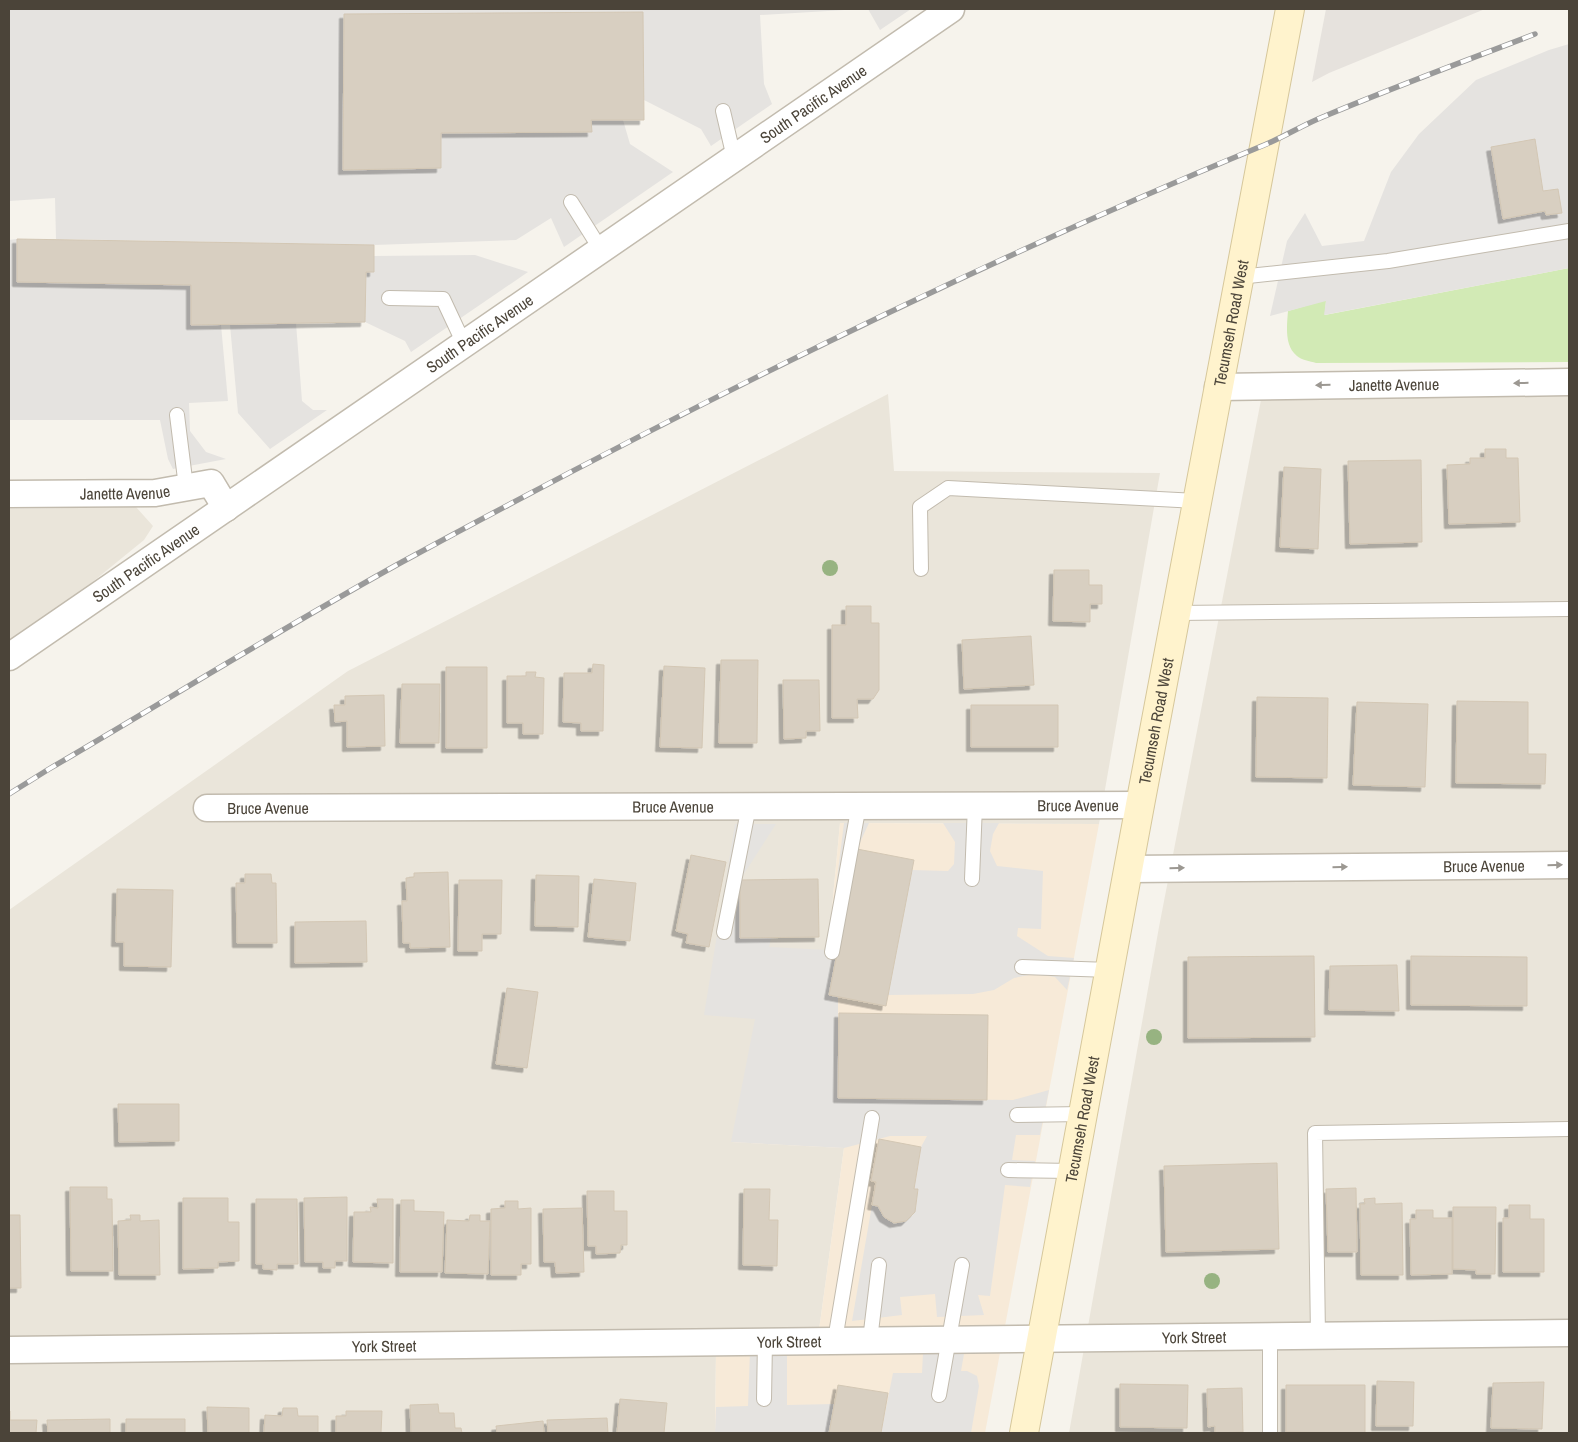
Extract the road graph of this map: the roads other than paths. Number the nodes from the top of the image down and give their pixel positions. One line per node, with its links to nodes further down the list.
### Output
1 (951, 9): 4 (street, South Pacific Avenue)
2 (1290, 9): 8 (main road, Tecumseh Road West)
3 (723, 111): 4 (lane)
4 (734, 158): 7 (street, South Pacific Avenue)
5 (571, 202): 7 (lane)
6 (1569, 231): 8 (lane)
7 (601, 250): 10 (street, South Pacific Avenue)
8 (1239, 276): 12 (main road, Tecumseh Road West)
9 (389, 298): 10 (lane)
10 (464, 344): 17 (street, South Pacific Avenue)
11 (1569, 382): 12 (street, Janette Avenue, one-way to 12)
12 (1218, 386): 16 (main road, Tecumseh Road West)
13 (177, 415): 14 (lane)
14 (186, 487): 15 (street, Janette Avenue); 17 (street, Janette Avenue)
15 (9, 494)
16 (1197, 501): 18 (lane); 20 (main road, Tecumseh Road West)
17 (226, 508): 21 (street, South Pacific Avenue)
18 (921, 569)
19 (1569, 609): 20 (lane)
20 (1176, 613): 24 (main road, Tecumseh Road West)
21 (9, 657)
22 (859, 805): 23 (street, Bruce Avenue); 25 (street, Bruce Avenue); 31 (lane)
23 (975, 805): 24 (street, Bruce Avenue); 29 (lane)
24 (1140, 805): 28 (main road, Tecumseh Road West)
25 (749, 806): 26 (street, Bruce Avenue); 30 (lane)
26 (207, 808)
27 (1569, 865): 28 (street, Bruce Avenue, one-way to 27)
28 (1129, 869): 33 (main road, Tecumseh Road West)
29 (972, 879)
30 (724, 932)
31 (832, 952)
32 (1022, 967): 33 (lane)
33 (1110, 970): 34 (main road, Tecumseh Road West)
34 (1083, 1114): 35 (lane); 39 (main road, Tecumseh Road West)
35 (1017, 1115)
36 (872, 1118): 47 (lane)
37 (1569, 1129): 44 (lane)
38 (1008, 1170): 39 (lane)
39 (1072, 1171): 45 (main road, Tecumseh Road West)
40 (879, 1265): 48 (lane)
41 (962, 1265): 46 (lane)
42 (1569, 1333): 44 (street, York Street)
43 (1270, 1336): 44 (street, York Street); 45 (street, York Street); 54 (lane)
44 (1318, 1336)
45 (1042, 1338): 46 (street, York Street); 53 (main road, Tecumseh Road West)
46 (949, 1339): 48 (street, York Street); 51 (lane)
47 (836, 1340): 48 (street, York Street); 49 (street, York Street)
48 (870, 1340)
49 (765, 1342): 50 (street, York Street); 52 (lane)
50 (9, 1350)
51 (938, 1395)
52 (764, 1400)
53 (1024, 1433)
54 (1270, 1433)

